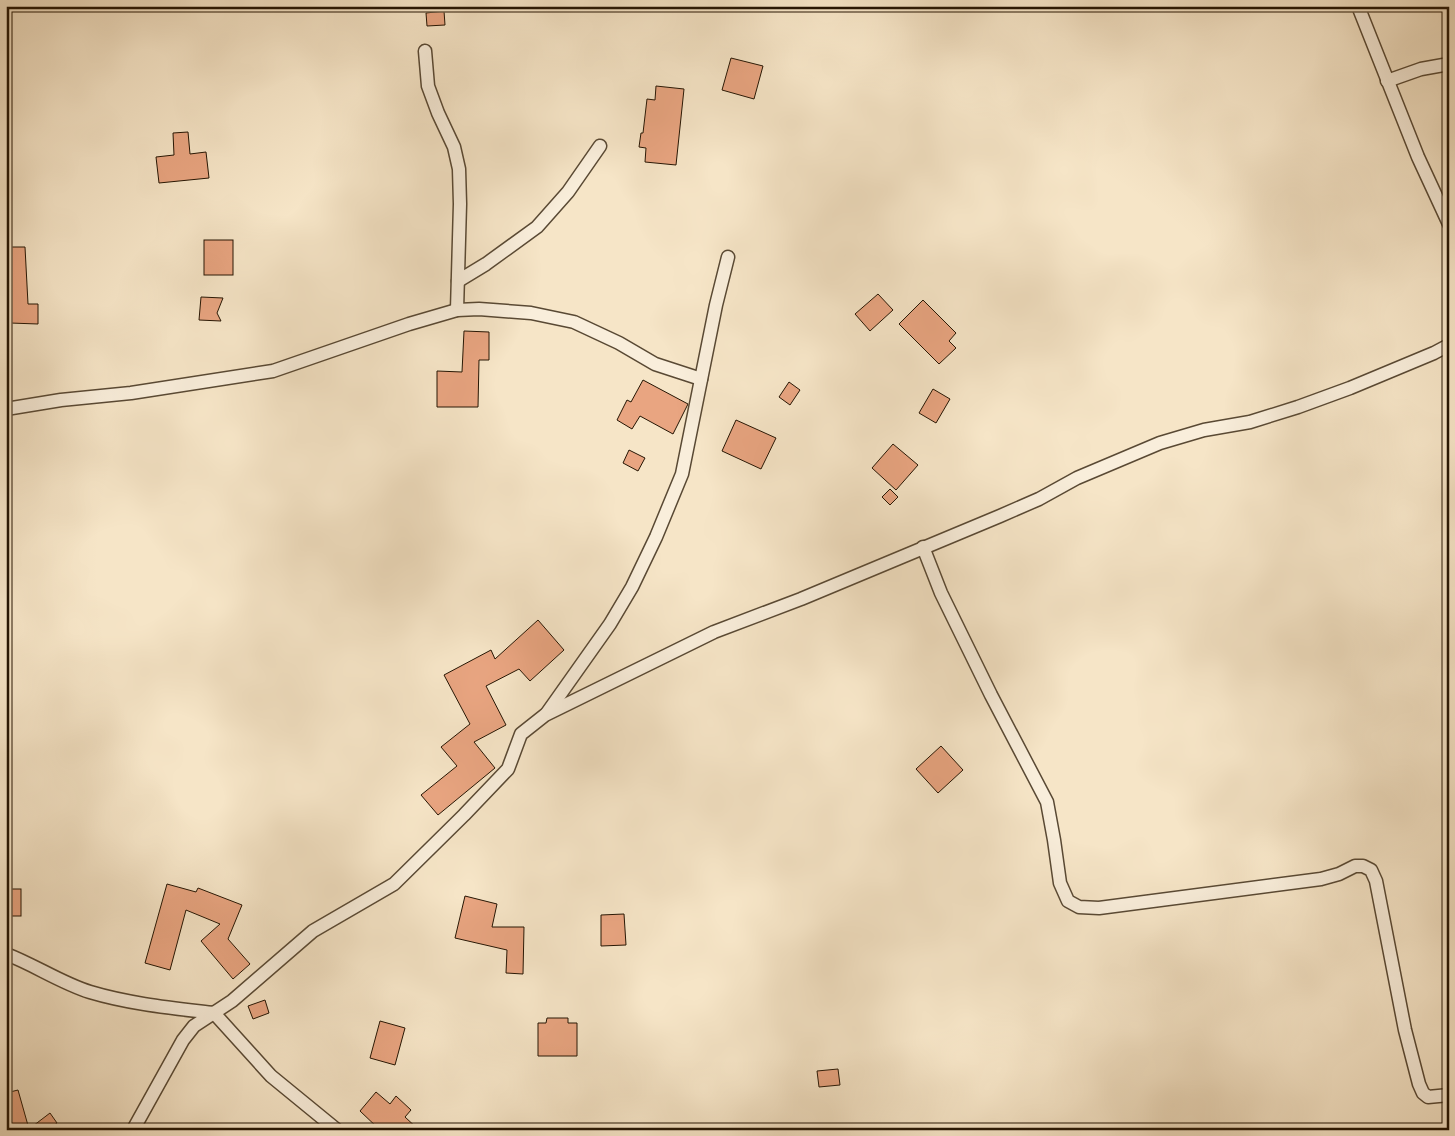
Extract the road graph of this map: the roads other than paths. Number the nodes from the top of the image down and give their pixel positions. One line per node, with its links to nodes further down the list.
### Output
1 (1358, 6): 4 (street)
2 (425, 51): 8 (street)
3 (1449, 64): 4 (street)
4 (1387, 81): 6 (street)
5 (600, 146): 8 (street)
6 (1449, 224)
7 (728, 257): 11 (street)
8 (458, 281): 9 (street)
9 (457, 310): 11 (street); 12 (street)
10 (1449, 345): 13 (street)
11 (701, 380): 14 (street)
12 (6, 409)
13 (923, 548): 14 (street); 17 (street)
14 (545, 715): 16 (street)
15 (6, 954): 16 (street)
16 (214, 1013): 18 (street); 19 (street)
17 (1449, 1095)
18 (133, 1130)
19 (337, 1130)

